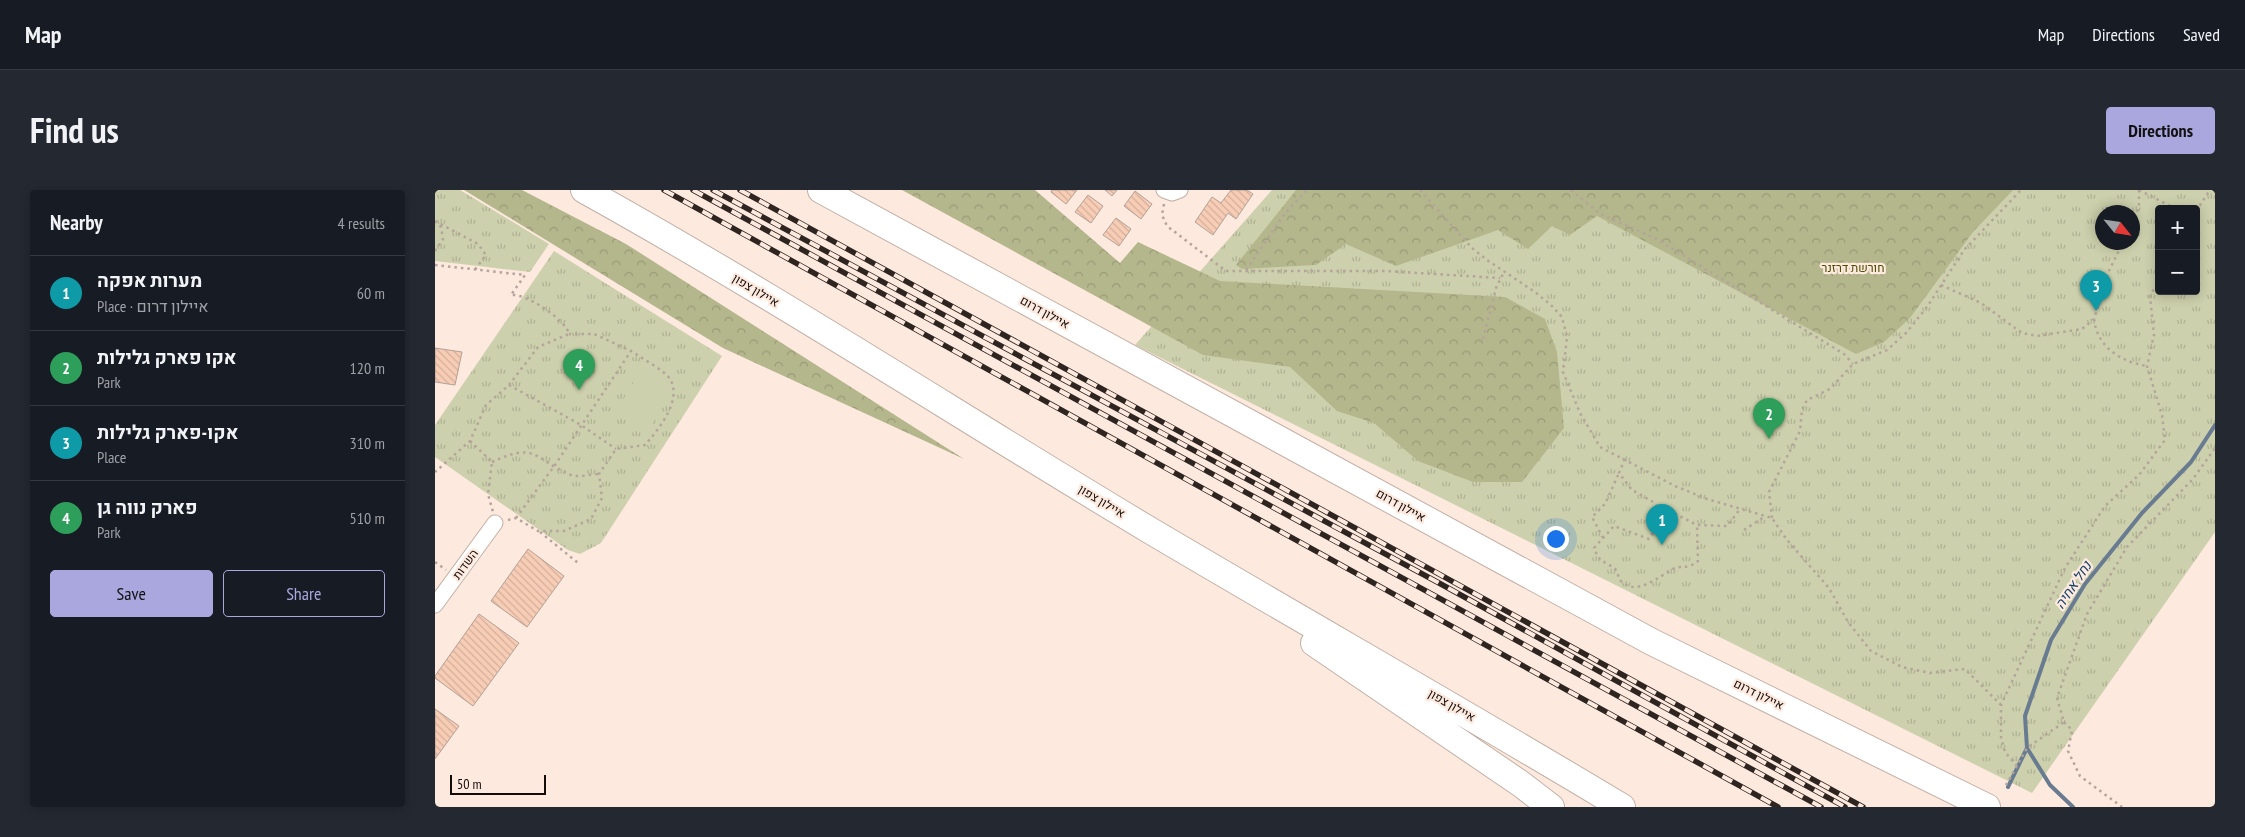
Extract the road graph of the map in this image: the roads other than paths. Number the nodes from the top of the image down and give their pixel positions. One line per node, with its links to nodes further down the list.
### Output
1 (585, 190): 4 (highway, איילון צפון)
2 (821, 190): 8 (highway, איילון דרום)
3 (495, 523): 5 (street, השדות)
4 (1151, 531): 6 (highway); 7 (highway, איילון צפון)
5 (435, 605)
6 (1551, 807)
7 (1622, 807)
8 (1987, 807)

